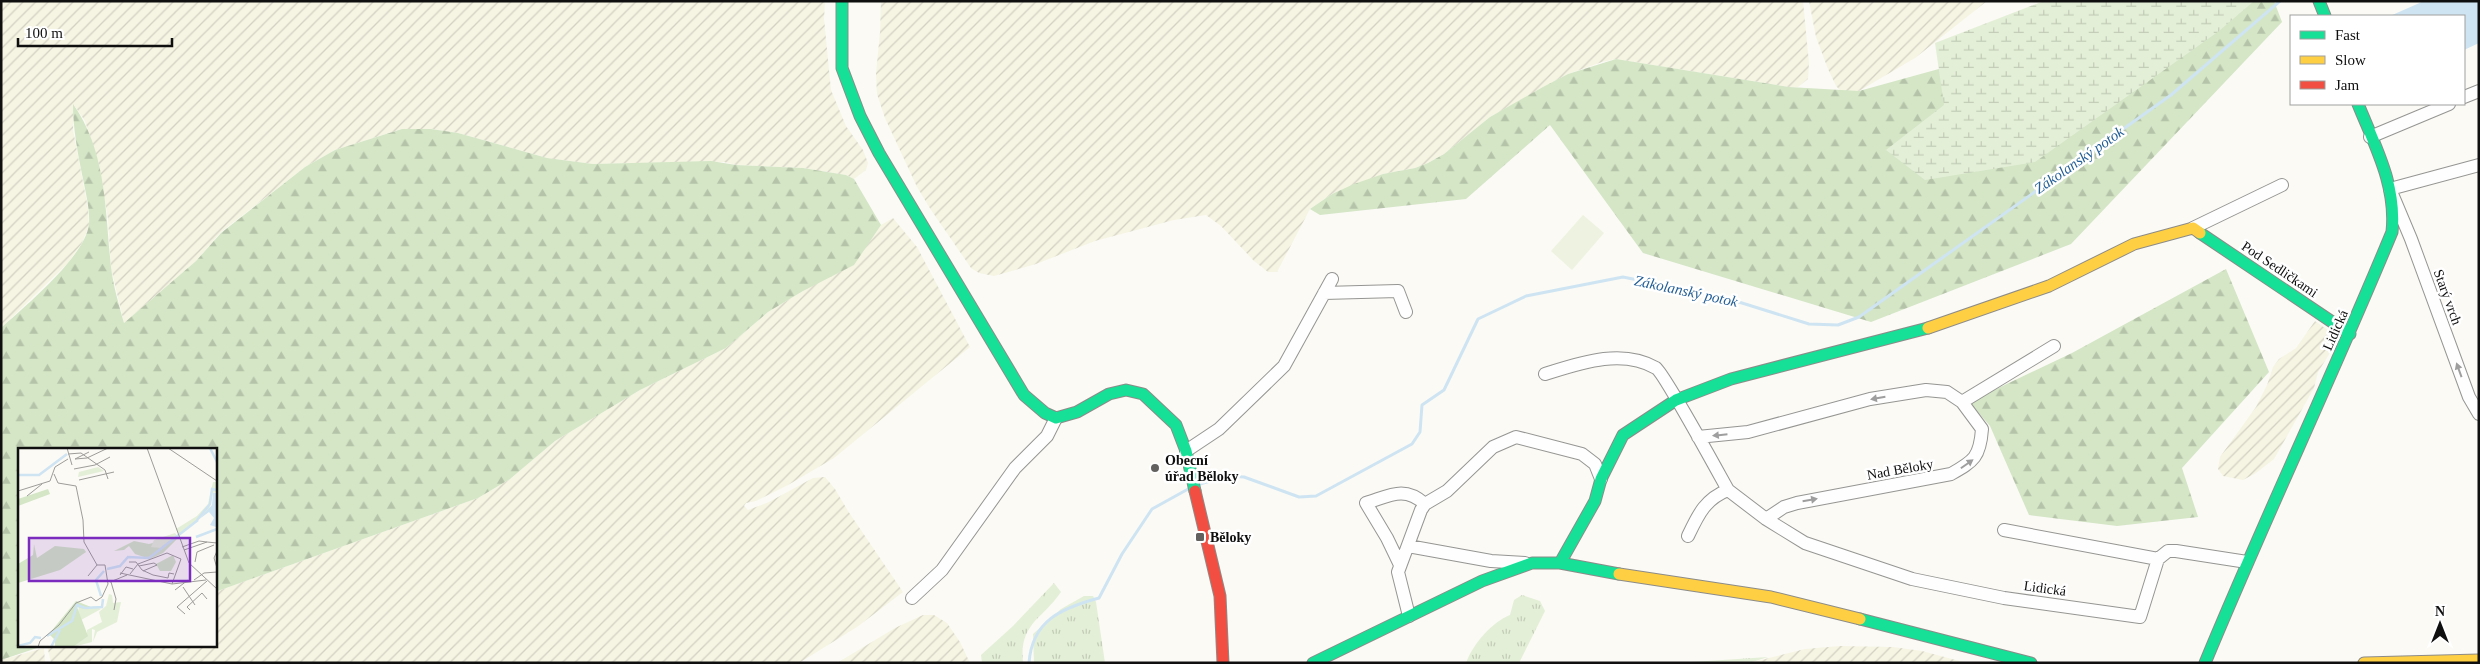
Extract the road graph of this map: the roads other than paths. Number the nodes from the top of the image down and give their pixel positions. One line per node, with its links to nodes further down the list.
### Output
1 (842, 1): 22 (street)
2 (2319, 1): 3 (street)
3 (2325, 15)
4 (2479, 91): 5 (street)
5 (2465, 98)
6 (2358, 105): 8 (street, Lidická)
7 (2447, 105): 8 (street)
8 (2370, 137): 11 (street, Lidická)
9 (2479, 165): 11 (street)
10 (2282, 185): 12 (street)
11 (2390, 189): 16 (street, Lidická); 21 (street, Starý vrch, one-way to 11)
12 (2193, 228): 16 (street, Pod Sedličkami); 19 (street)
13 (1332, 279): 14 (street)
14 (1324, 293): 15 (street); 24 (street)
15 (1406, 312)
16 (2350, 334): 33 (street, Lidická)
17 (2054, 346): 20 (street)
18 (1545, 374): 19 (street)
19 (1676, 400): 23 (street); 25 (street)
20 (1962, 402): 23 (street, Nad Běloky, one-way to 23); 28 (street, Nad Běloky, one-way to 20)
21 (2479, 414)
22 (1056, 418): 24 (street); 37 (street)
23 (1698, 437): 26 (street)
24 (1186, 451): 41 (street)
25 (1601, 479): 27 (street); 35 (street)
26 (1728, 490): 28 (street); 30 (street)
27 (1425, 504): 31 (street); 36 (street)
28 (1766, 519): 32 (street, Lidická)
29 (2004, 530): 32 (street)
30 (1688, 536)
31 (1408, 546): 34 (street); 36 (street)
32 (2158, 559): 33 (street)
33 (2247, 562): 44 (street, Lidická)
34 (1532, 563): 35 (street); 38 (street)
35 (1560, 563): 43 (street)
36 (1400, 565): 38 (street)
37 (912, 598)
38 (1409, 616): 42 (street)
39 (2479, 660): 40 (street)
40 (2451, 662): 45 (street)
41 (1223, 663)
42 (1313, 663)
43 (2031, 663)
44 (2205, 663)
45 (2364, 663)

